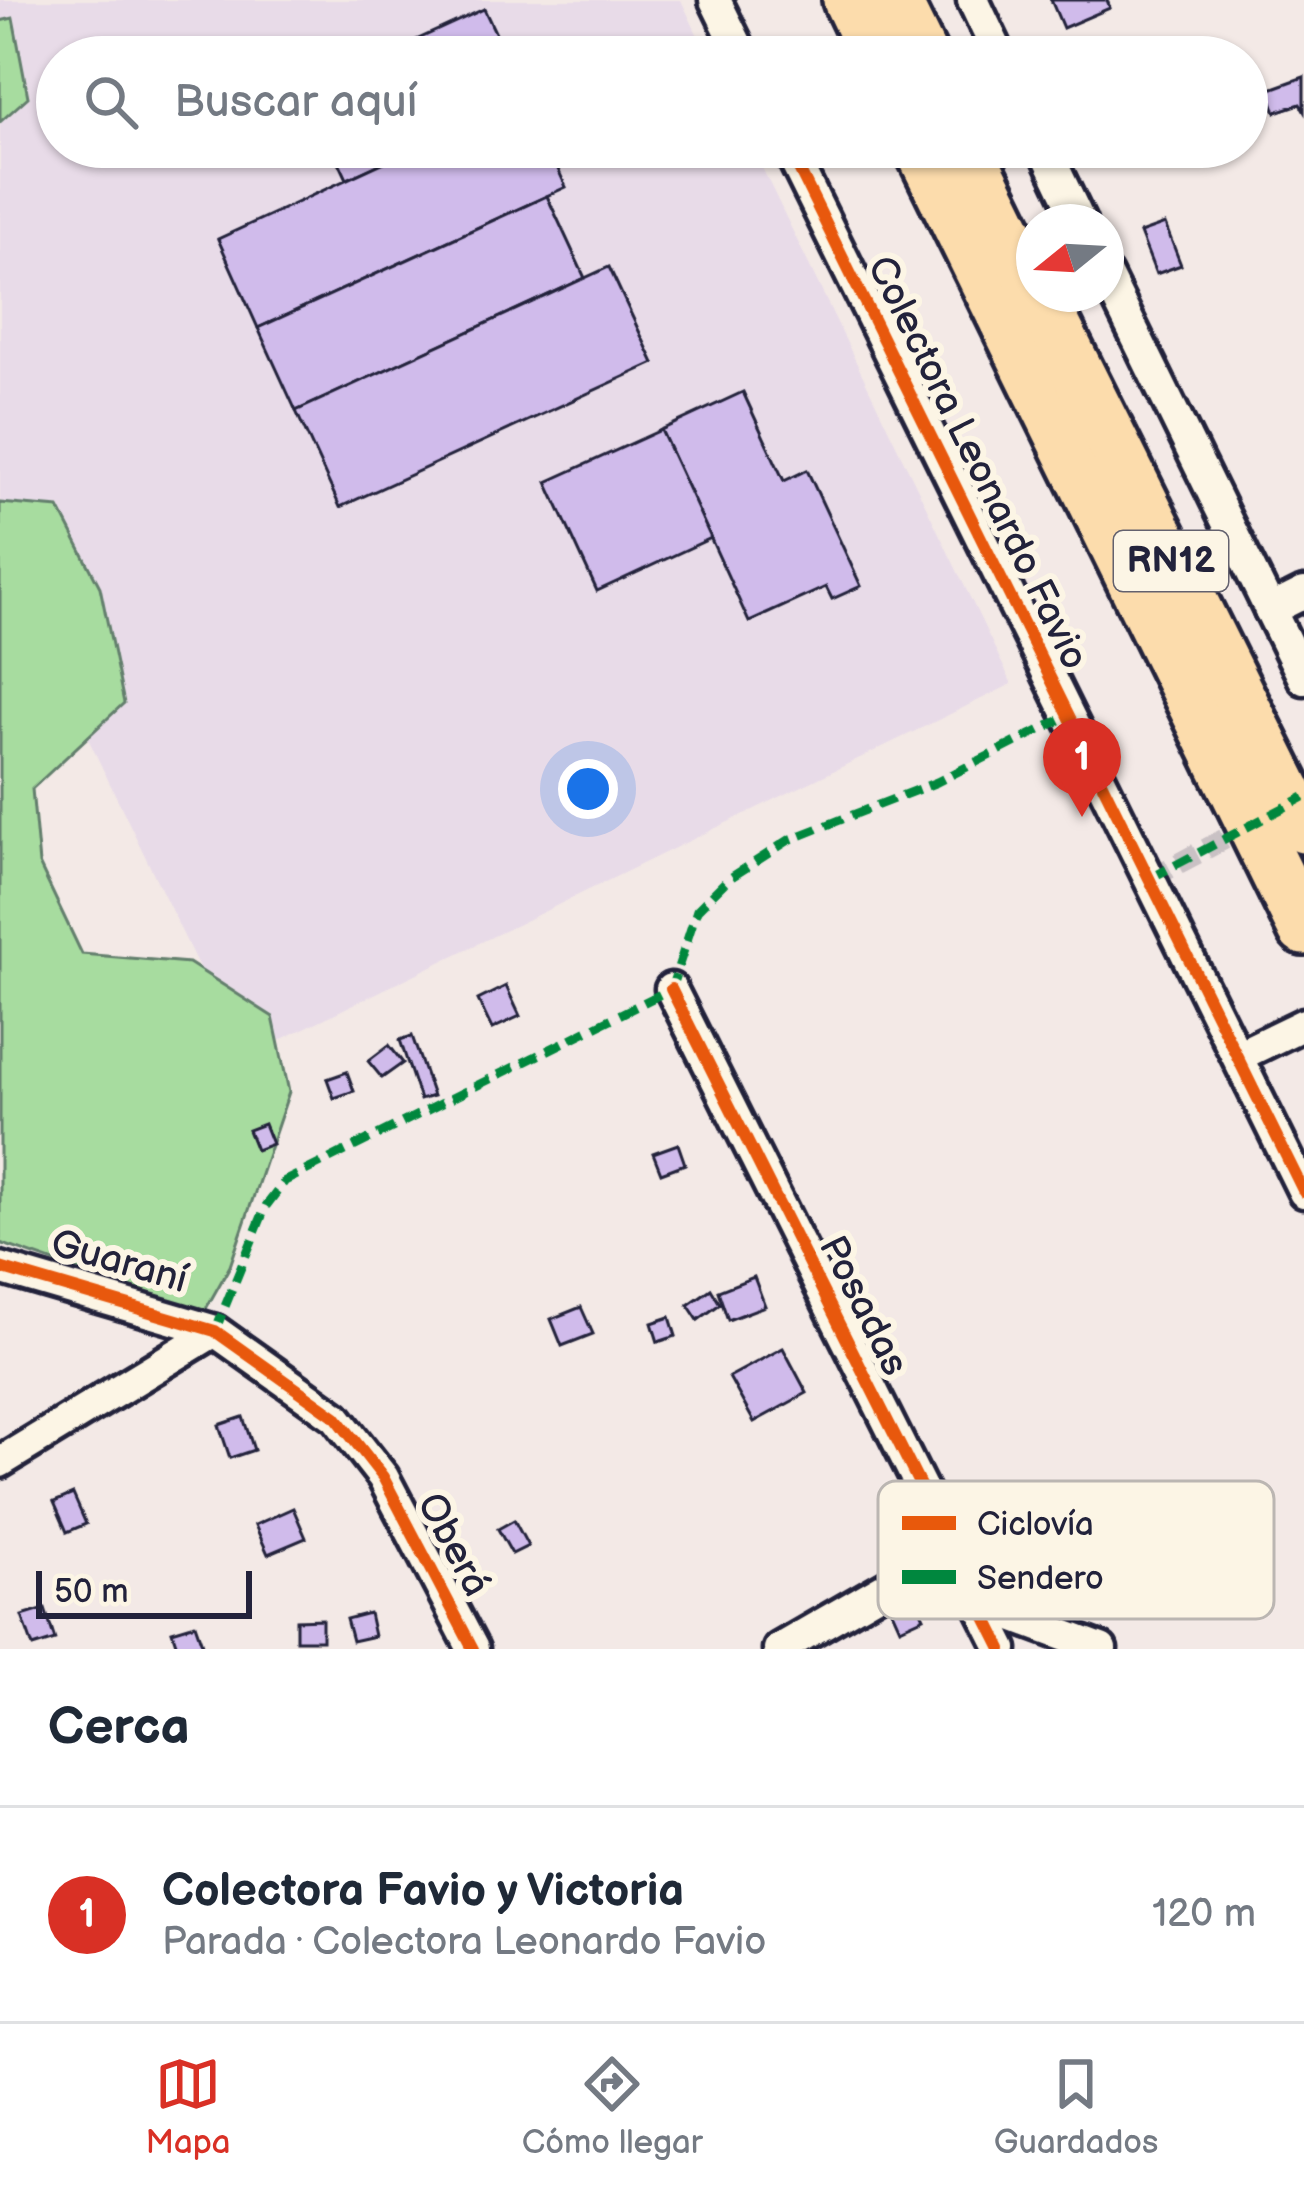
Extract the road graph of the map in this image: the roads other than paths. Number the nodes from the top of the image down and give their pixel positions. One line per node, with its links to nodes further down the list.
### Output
1 (715, 0): 5 (street)
2 (849, 0): 6 (highway)
3 (894, 0): 7 (highway)
4 (973, 0): 8 (street)
5 (733, 36)
6 (866, 36)
7 (912, 36)
8 (990, 36)
9 (798, 168): 24 (street, Colectora Leonardo Favio)
10 (930, 168): 21 (highway, RN12)
11 (976, 168): 14 (highway)
12 (1054, 168): 13 (street)
13 (1071, 204)
14 (1016, 248)
15 (1048, 312): 20 (highway, RN12)
16 (1124, 312): 18 (street)
17 (1304, 593): 18 (street)
18 (1270, 610): 19 (street)
19 (1304, 679)
20 (1304, 827)
21 (1304, 929)
22 (670, 989): 29 (street, Posadas)
23 (1304, 1024): 24 (street)
24 (1238, 1056): 25 (street, Colectora Leonardo Favio)
25 (1304, 1192)
26 (0, 1268): 27 (street, Guaraní)
27 (215, 1331): 28 (street); 33 (street, Oberá)
28 (0, 1462)
29 (918, 1481)
30 (878, 1592): 34 (street)
31 (987, 1619): 35 (street, Posadas)
32 (1020, 1619): 36 (street)
33 (473, 1649)
34 (778, 1649)
35 (1002, 1649)
36 (1100, 1649)

